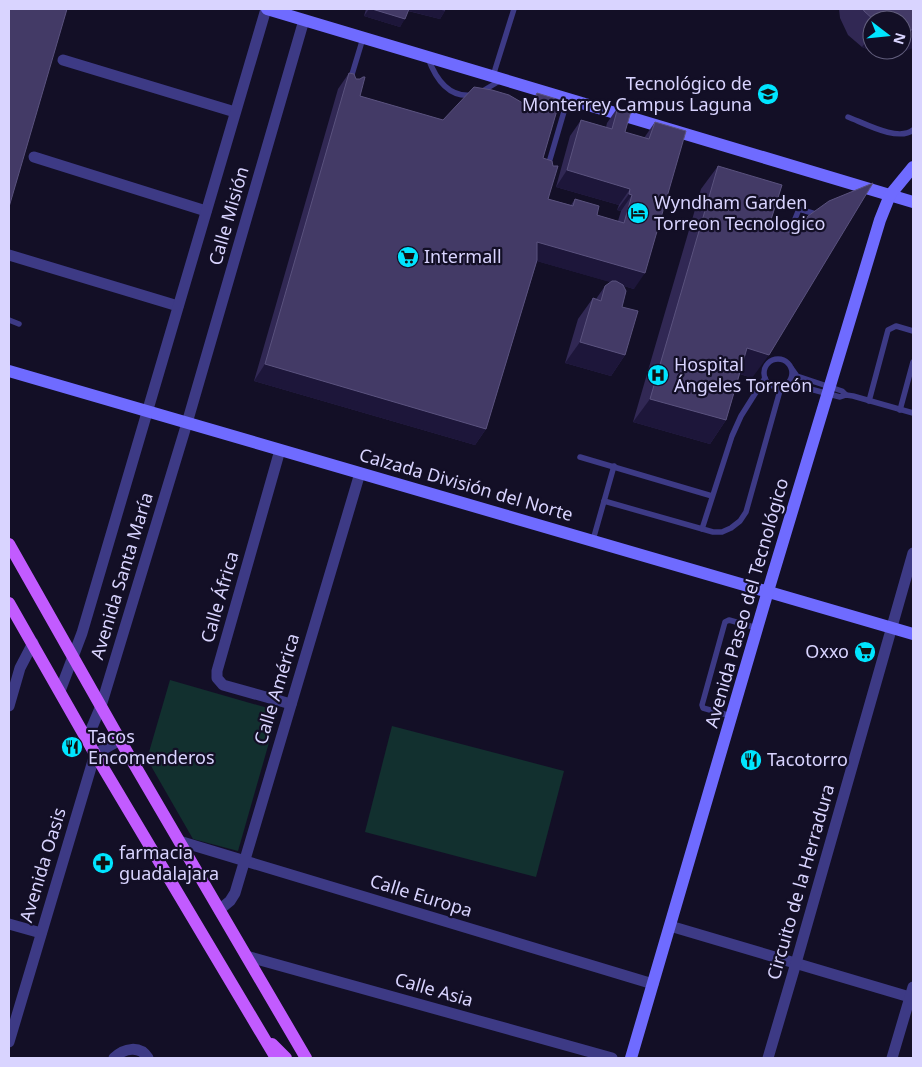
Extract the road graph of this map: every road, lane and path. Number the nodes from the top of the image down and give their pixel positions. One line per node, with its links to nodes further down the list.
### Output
1 (266, 9): 3 (main road); 10 (street, Calle Misión)
2 (514, 9): 7 (lane)
3 (304, 20): 4 (main road); 37 (street, Calle Misión)
4 (364, 38): 5 (main road); 8 (lane)
5 (428, 57): 7 (main road); 7 (lane)
6 (63, 60): 10 (street)
7 (498, 77): 9 (main road)
8 (347, 91)
9 (568, 98): 15 (lane); 16 (main road)
10 (235, 112): 18 (street, Calle Misión)
11 (848, 117): 12 (lane)
12 (913, 130)
13 (34, 157): 18 (street)
14 (913, 167): 16 (main road, Avenida Paseo del Tecnológico)
15 (547, 169)
16 (890, 195): 17 (main road); 32 (main road, Avenida Paseo del Tecnológico)
17 (913, 202)
18 (206, 211): 22 (street, Calle Misión)
19 (823, 216): 20 (lane)
20 (787, 239)
21 (9, 255): 22 (street)
22 (178, 306): 35 (street, Calle Misión)
23 (9, 320): 24 (lane)
24 (19, 324)
25 (913, 331): 33 (lane)
26 (913, 362): 34 (lane)
27 (791, 367): 29 (lane); 30 (lane); 32 (lane)
28 (9, 371): 35 (main road, Calzada División del Norte)
29 (765, 378): 31 (lane); 42 (lane)
30 (788, 383): 31 (lane); 32 (lane)
31 (781, 387): 44 (lane)
32 (828, 390): 33 (lane); 48 (main road, Avenida Paseo del Tecnológico)
33 (869, 401): 34 (lane)
34 (900, 410): 36 (lane)
35 (147, 411): 37 (main road, Calzada División del Norte); 54 (street, Avenida Santa María)
36 (913, 413)
37 (187, 423): 38 (main road, Calzada División del Norte); 58 (street, Avenida Santa María)
38 (280, 450): 41 (main road, Calzada División del Norte); 56 (street, Calle África)
39 (580, 457): 40 (lane)
40 (614, 466): 42 (lane); 43 (lane)
41 (360, 473): 45 (main road, Calzada División del Norte); 56 (street, Calle América)
42 (712, 496): 44 (lane)
43 (604, 500): 44 (lane); 45 (lane)
44 (702, 529)
45 (592, 540): 48 (main road, Calzada División del Norte)
46 (9, 544): 54 (main road)
47 (913, 553): 51 (street, Circuito de la Herradura)
48 (768, 591): 50 (main road, Avenida Paseo del Tecnológico); 51 (main road, Calzada División del Norte)
49 (9, 603): 53 (main road)
50 (757, 628): 59 (main road, Avenida Paseo del Tecnológico); 59 (lane)
51 (892, 628): 52 (main road, Calzada División del Norte); 70 (street, Circuito de la Herradura)
52 (913, 634)
53 (33, 643): 55 (main road); 57 (street)
54 (73, 656): 55 (street, Avenida Santa María); 58 (main road)
55 (60, 691): 60 (main road)
56 (291, 704): 64 (street, Calle América)
57 (9, 706)
58 (101, 706): 60 (street, Avenida Santa María); 61 (main road)
59 (732, 716): 67 (main road, Avenida Paseo del Tecnológico)
60 (87, 739): 62 (main road)
61 (120, 740): 62 (street); 63 (main road)
62 (95, 754): 68 (street, Avenida Oasis); 73 (main road)
63 (179, 841): 64 (street, Calle Europa); 65 (main road)
64 (245, 861): 65 (street, Calle América); 71 (street, Calle Europa)
65 (219, 910): 69 (main road)
66 (9, 924): 68 (street)
67 (670, 926): 70 (street); 71 (main road, Avenida Paseo del Tecnológico)
68 (41, 933): 74 (street, Avenida Oasis)
69 (246, 956): 79 (main road); 80 (street, Calle Asia)
70 (796, 963): 72 (street); 82 (street, Circuito de la Herradura)
71 (653, 984): 81 (main road, Avenida Paseo del Tecnológico)
72 (912, 994): 83 (street)
73 (260, 1031): 77 (main road); 78 (main road)
74 (9, 1042)
75 (114, 1058): 76 (street)
76 (148, 1058)
77 (276, 1058)
78 (286, 1058)
79 (306, 1058)
80 (612, 1058)
81 (631, 1058)
82 (768, 1058)
83 (892, 1058)

